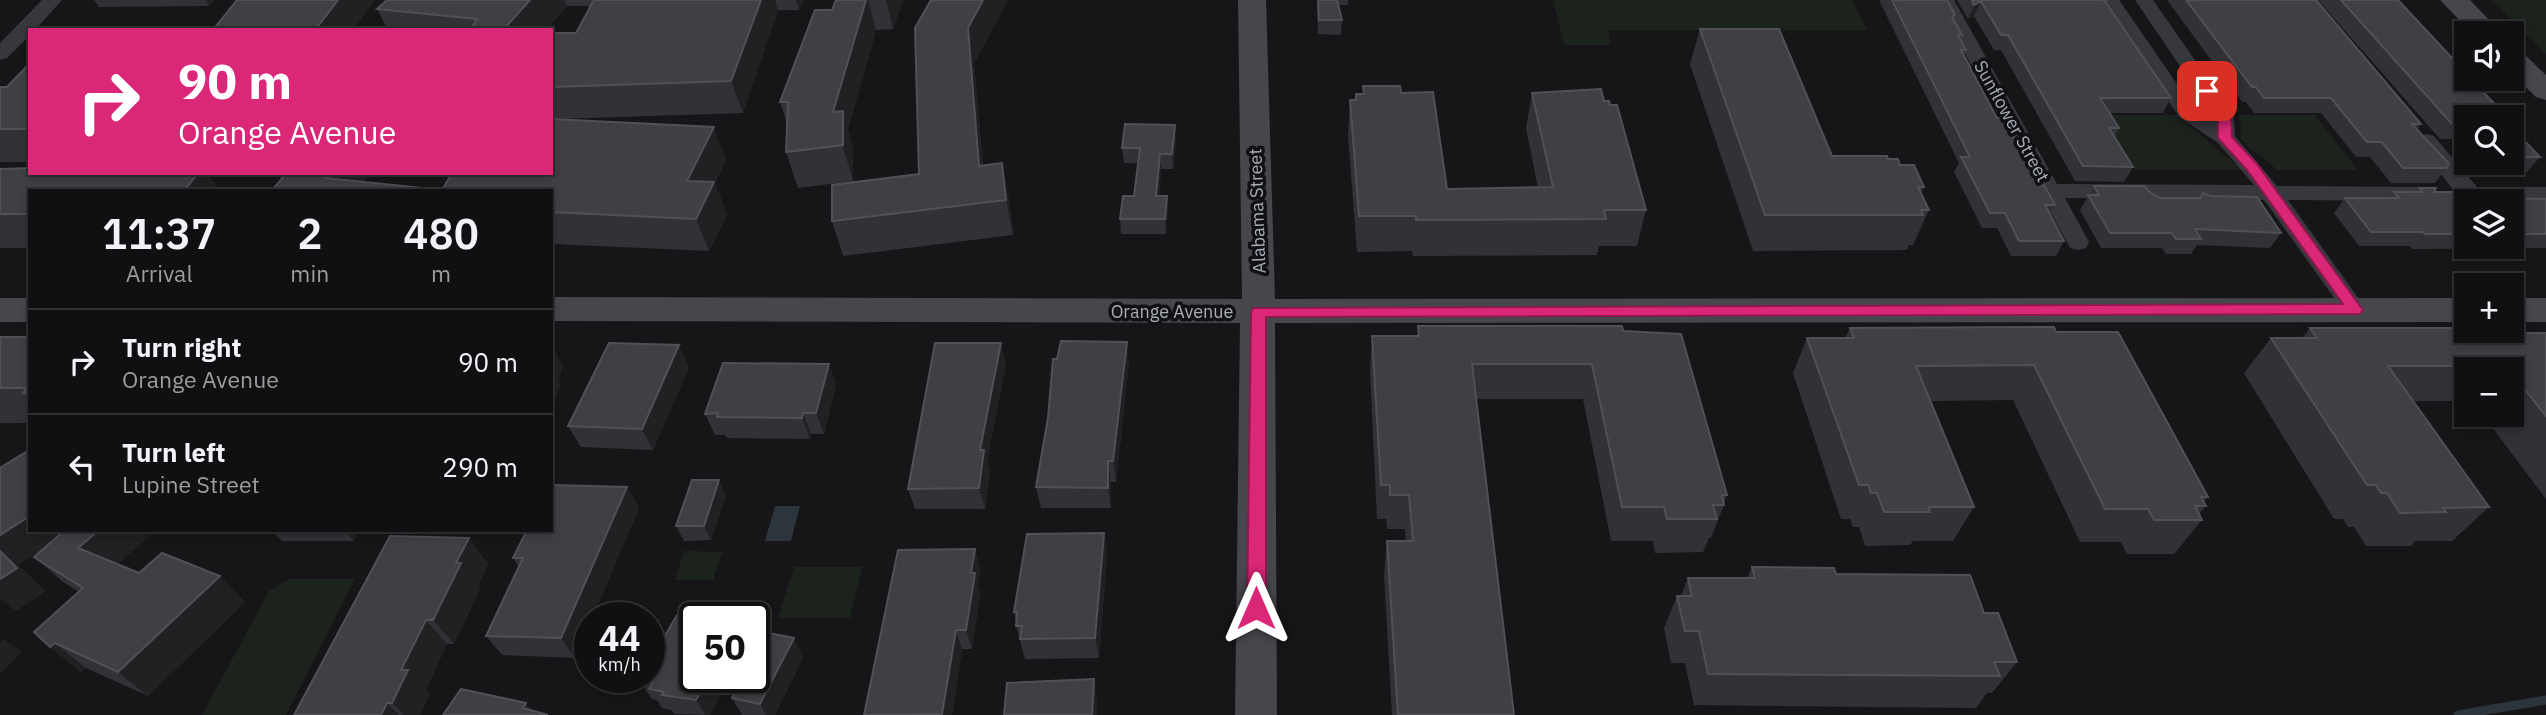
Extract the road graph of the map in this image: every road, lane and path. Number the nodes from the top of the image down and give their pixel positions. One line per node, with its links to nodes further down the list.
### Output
1 (53, 0): 8 (street)
2 (1252, 0): 27 (street, Alabama Street)
3 (1945, 0): 14 (street, Sunflower Street)
4 (2110, 0): 12 (street)
5 (2144, 0): 12 (street)
6 (2454, 0): 7 (street)
7 (2476, 21)
8 (0, 54)
9 (2524, 70): 10 (street)
10 (2546, 91)
11 (2412, 124): 13 (street)
12 (2225, 138): 15 (street)
13 (2467, 189)
14 (2051, 191): 15 (street); 19 (street, Sunflower Street)
15 (2271, 193): 16 (street); 23 (street)
16 (2454, 194)
17 (2524, 194): 18 (street)
18 (2546, 194)
19 (2078, 242)
20 (553, 309): 27 (street, Orange Avenue)
21 (0, 310): 22 (street)
22 (28, 310)
23 (2355, 310): 24 (street, Orange Avenue); 27 (street, Orange Avenue)
24 (2454, 310)
25 (2524, 310): 26 (street)
26 (2546, 310)
27 (1259, 312): 28 (street, Alabama Street)
28 (1256, 715)

